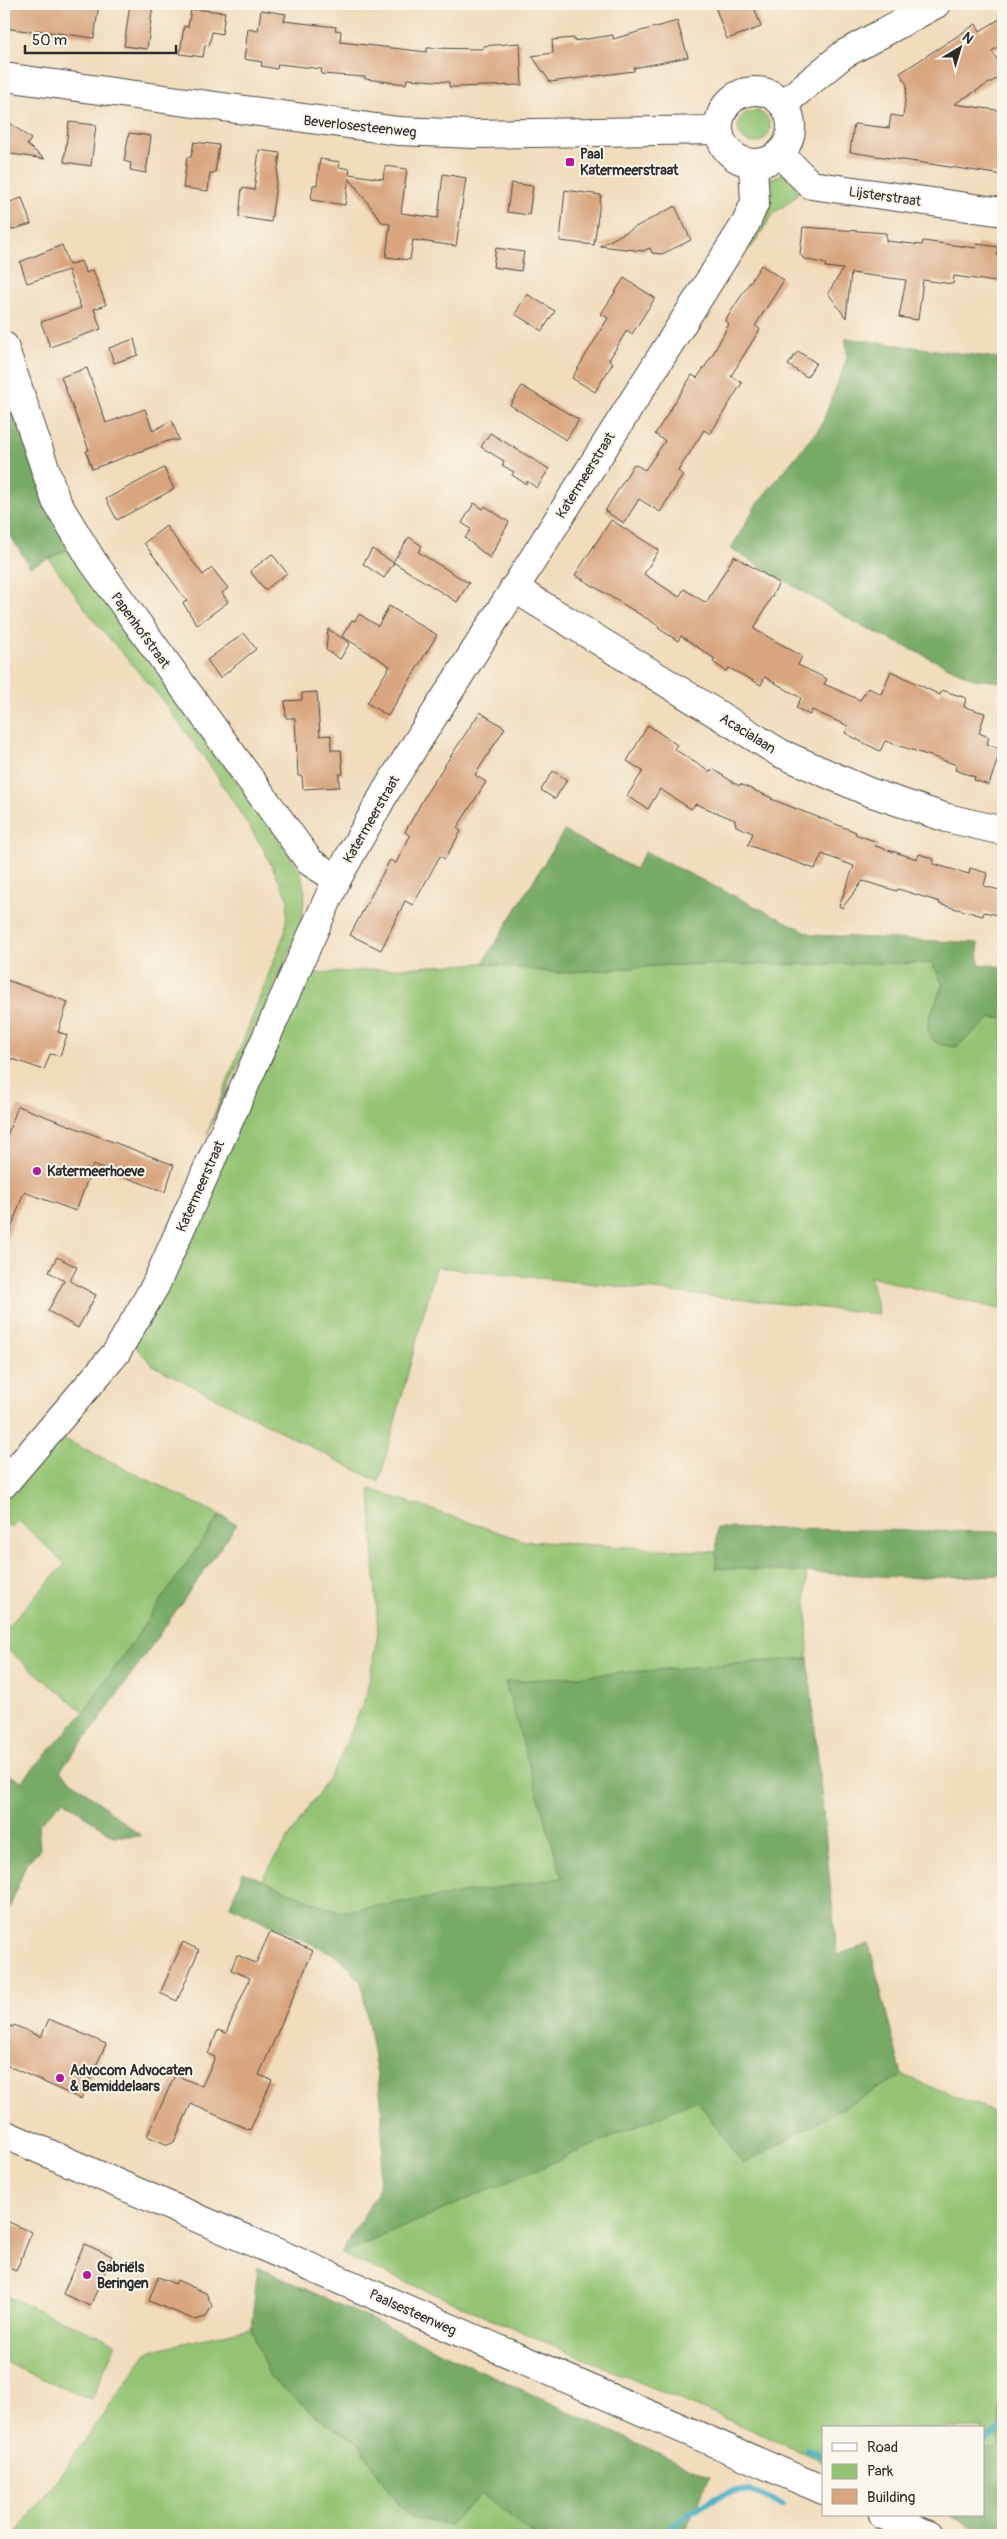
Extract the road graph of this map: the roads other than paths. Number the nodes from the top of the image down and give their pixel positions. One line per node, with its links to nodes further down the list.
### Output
1 (925, 7): 3 (street)
2 (4, 77): 4 (street, Beverlosesteenweg)
3 (782, 104): 4 (street); 5 (street)
4 (718, 130): 6 (street)
5 (780, 154): 6 (street); 7 (street, Lijsterstraat)
6 (754, 164): 9 (street, Katermeerstraat)
7 (1003, 212)
8 (4, 346): 11 (street, Papenhofstraat)
9 (514, 588): 10 (street, Acacialaan); 11 (street, Katermeerstraat)
10 (1003, 831)
11 (337, 880): 12 (street, Katermeerstraat)
12 (4, 1484)
13 (4, 2134): 14 (street, Paalsesteenweg)
14 (822, 2490)
15 (885, 2516): 16 (street)
16 (929, 2535)

